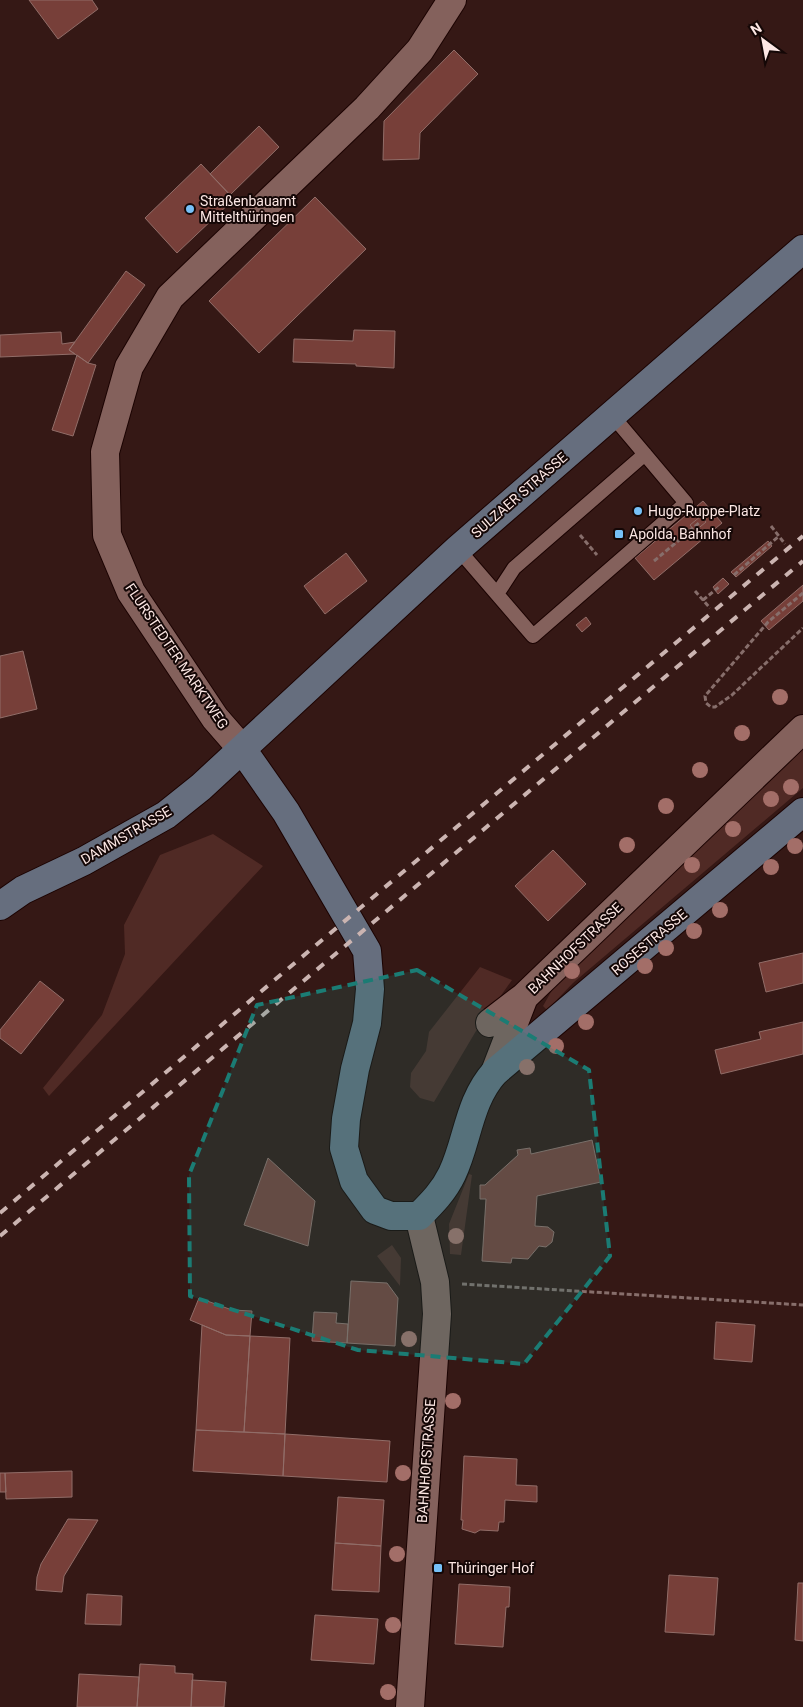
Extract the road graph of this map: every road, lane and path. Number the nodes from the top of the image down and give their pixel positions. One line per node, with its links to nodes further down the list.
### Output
1 (452, 0): 20 (street, FLURSTEDTER MARKTWEG)
2 (803, 249): 3 (main road, SULZAER STRASSE)
3 (611, 414): 4 (lane); 10 (main road, SULZAER STRASSE)
4 (645, 454): 15 (lane); 15 (lane)
5 (699, 523): 7 (path)
6 (771, 526): 8 (path)
7 (690, 531)
8 (779, 536): 9 (path); 11 (path)
9 (785, 544)
10 (458, 549): 15 (lane); 20 (main road, SULZAER STRASSE)
11 (734, 575)
12 (720, 586): 16 (path)
13 (695, 591): 16 (path)
14 (803, 593): 18 (path)
15 (497, 594)
16 (703, 600): 17 (path)
17 (710, 608)
18 (803, 628)
19 (803, 729): 23 (street, BAHNHOFSTRASSE)
20 (242, 749): 22 (main road, DAMMSTRASSE); 26 (main road)
21 (803, 812): 25 (main road, ROSESTRASSE)
22 (0, 906)
23 (524, 998): 24 (street); 25 (street, BAHNHOFSTRASSE)
24 (490, 1023)
25 (495, 1072): 26 (main road, BAHNHOFSTRASSE)
26 (419, 1216): 27 (street, BAHNHOFSTRASSE)
27 (435, 1282): 28 (path); 29 (street, BAHNHOFSTRASSE)
28 (803, 1305)
29 (410, 1707)

